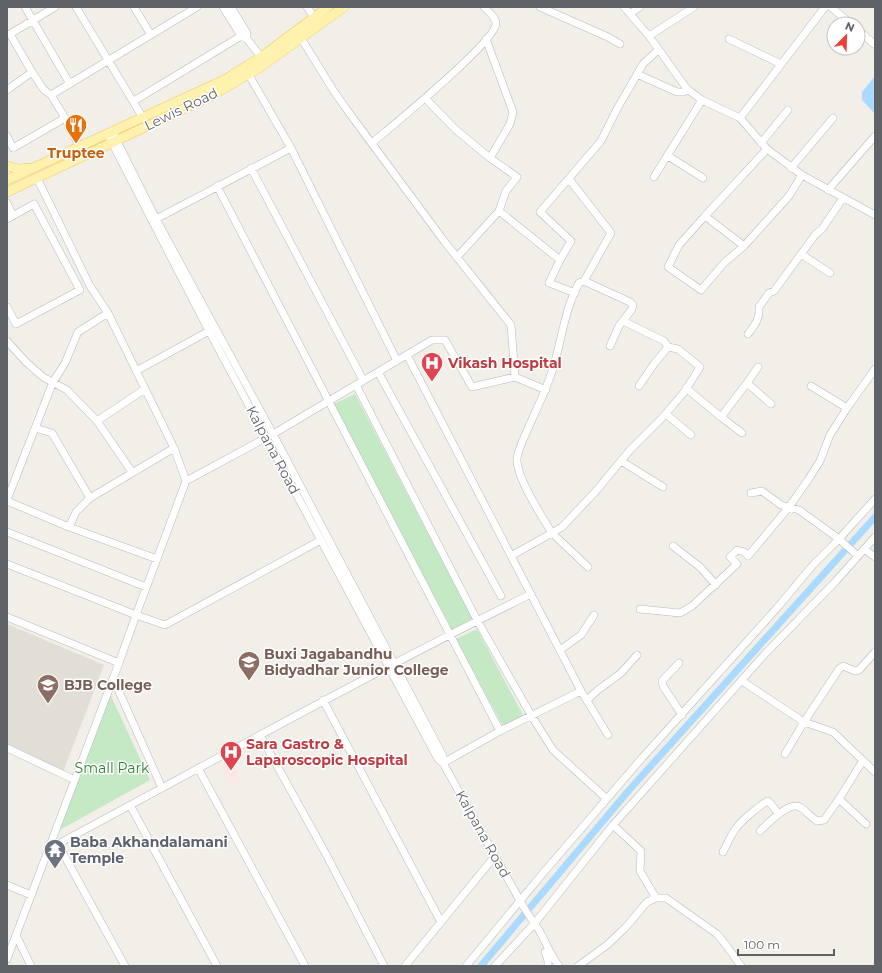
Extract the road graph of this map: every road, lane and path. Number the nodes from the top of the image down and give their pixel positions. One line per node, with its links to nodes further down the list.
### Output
1 (25, 7): 22 (street)
2 (55, 7): 22 (street)
3 (76, 7): 35 (street)
4 (134, 7): 24 (street)
5 (197, 7): 24 (street)
6 (224, 7): 27 (street)
7 (231, 7): 27 (street)
8 (307, 7): 21 (street)
9 (328, 7): 21 (main road, Lewis Road)
10 (344, 7): 28 (main road, Lewis Road)
11 (484, 7): 29 (street)
12 (540, 7): 31 (street)
13 (624, 7): 19 (street)
14 (640, 7): 19 (street)
15 (694, 7): 25 (street)
16 (814, 7): 18 (street)
17 (831, 7): 20 (street)
18 (823, 9): 36 (street)
19 (630, 14): 25 (street)
20 (842, 16)
21 (314, 17): 34 (main road, Lewis Road)
22 (34, 21): 23 (street); 40 (street)
23 (9, 32): 37 (street)
24 (151, 34): 35 (street)
25 (649, 36): 33 (street)
26 (866, 37): 32 (street)
27 (244, 38): 34 (street); 46 (street)
28 (301, 38): 38 (main road, Lewis Road); 56 (street)
29 (486, 39): 44 (street); 62 (street)
30 (729, 39): 36 (street)
31 (620, 44)
32 (874, 44)
33 (658, 50): 39 (street); 41 (street)
34 (261, 57): 49 (main road, Lewis Road)
35 (109, 60): 40 (street); 46 (street)
36 (780, 64): 50 (street)
37 (32, 72): 42 (street); 43 (street)
38 (249, 74): 55 (main road, Lewis Road); 59 (street)
39 (637, 74): 41 (street); 72 (street)
40 (70, 84): 43 (street)
41 (687, 89): 45 (street)
42 (7, 90)
43 (51, 95): 48 (street)
44 (425, 98): 56 (street); 62 (street)
45 (702, 100): 50 (street); 61 (street)
46 (134, 101): 49 (street)
47 (788, 110): 57 (street)
48 (65, 118): 54 (street); 58 (street)
49 (143, 118): 52 (main road, Lewis Road)
50 (740, 118): 57 (street)
51 (833, 118): 66 (street)
52 (110, 132): 55 (street, Kalpana Road); 58 (main road, Lewis Road)
53 (875, 136): 75 (street)
54 (7, 137)
55 (114, 142): 70 (main road, Lewis Road); 82 (street, Kalpana Road); 93 (street, Kalpana Road)
56 (372, 143): 85 (street)
57 (761, 143): 60 (street)
58 (79, 146): 64 (main road, Lewis Road)
59 (291, 148): 65 (street); 99 (street)
60 (768, 149): 66 (street); 80 (street)
61 (668, 156): 69 (street); 71 (street)
62 (490, 158): 78 (street)
63 (7, 166): 64 (main road)
64 (34, 168): 68 (main road, Lewis Road)
65 (251, 168): 73 (street); 105 (street)
66 (792, 168): 67 (street)
67 (802, 175): 75 (street); 83 (street)
68 (8, 177): 74 (main road)
69 (654, 177)
70 (37, 178): 74 (main road, Lewis Road); 91 (street)
71 (703, 178)
72 (569, 179): 86 (street); 88 (street)
73 (217, 186): 82 (street); 114 (street)
74 (11, 190)
75 (828, 190): 76 (street)
76 (843, 198): 79 (street); 84 (street)
77 (7, 203): 81 (street)
78 (499, 211): 85 (street); 86 (street)
79 (875, 215)
80 (705, 216): 83 (street); 83 (street)
81 (10, 218): 90 (street)
82 (156, 219): 123 (street, Kalpana Road)
83 (744, 246)
84 (801, 254): 87 (street); 94 (street)
85 (457, 258): 104 (street)
86 (560, 260): 89 (street)
87 (830, 273)
88 (584, 281): 89 (street); 92 (street)
89 (575, 293): 113 (street)
90 (7, 307)
91 (108, 313): 102 (street); 106 (street)
92 (623, 321): 96 (street); 97 (street)
93 (209, 331): 102 (street); 123 (street, Kalpana Road)
94 (748, 334)
95 (7, 341): 106 (street)
96 (610, 346)
97 (668, 347): 109 (street); 111 (street)
98 (407, 355): 99 (street); 104 (street); 142 (street)
99 (397, 361): 103 (street)
100 (758, 367): 107 (street)
101 (875, 369): 116 (street)
102 (136, 371): 112 (street)
103 (378, 372): 105 (street); 151 (street)
104 (515, 377): 113 (street)
105 (363, 380): 108 (street)
106 (52, 382): 119 (street); 120 (street)
107 (747, 383): 115 (street); 118 (street)
108 (356, 385): 114 (street); 156 (street)
109 (639, 386)
110 (811, 386): 116 (street)
111 (686, 388): 117 (street); 118 (street)
112 (145, 389): 119 (street); 124 (street)
113 (546, 390): 136 (street)
114 (329, 400): 123 (street); 157 (street)
115 (771, 404)
116 (847, 408): 133 (street)
117 (666, 414): 122 (street); 125 (street)
118 (721, 417): 121 (street)
119 (97, 421): 126 (street)
120 (35, 428): 130 (street); 132 (street)
121 (742, 433)
122 (691, 435)
123 (270, 436): 127 (street); 138 (street, Kalpana Road); 163 (street, Kalpana Road)
124 (174, 448): 126 (street); 127 (street)
125 (621, 461): 128 (street); 136 (street)
126 (132, 472): 130 (street)
127 (186, 481): 145 (street)
128 (663, 487)
129 (751, 493): 133 (street)
130 (90, 498): 134 (street)
131 (875, 499): 139 (street)
132 (7, 500): 134 (street)
133 (790, 507): 139 (street); 148 (street)
134 (69, 527): 145 (street)
135 (7, 532): 149 (street)
136 (552, 533): 142 (street); 147 (street)
137 (875, 536): 141 (street)
138 (321, 540): 153 (street); 163 (street, Kalpana Road)
139 (841, 542): 143 (street); 170 (street)
140 (673, 546): 148 (street)
141 (864, 549): 143 (street); 144 (street)
142 (511, 556): 150 (street)
143 (858, 556): 165 (street)
144 (875, 557)
145 (157, 560): 149 (street)
146 (7, 564): 153 (street)
147 (588, 567)
148 (716, 585): 152 (street)
149 (146, 587): 153 (street)
150 (531, 594): 156 (street); 158 (street)
151 (501, 596)
152 (640, 609)
153 (136, 615): 161 (street)
154 (594, 616): 158 (street)
155 (7, 617): 161 (street)
156 (477, 620): 157 (street); 169 (street)
157 (450, 634): 163 (street); 172 (street)
158 (560, 650): 166 (street)
159 (875, 652): 171 (street)
160 (637, 655): 168 (street)
161 (119, 663): 164 (street)
162 (679, 663): 170 (street)
163 (391, 665): 167 (street); 178 (street, Kalpana Road)
164 (113, 678): 181 (street); 182 (street)
165 (742, 681): 171 (street); 188 (street)
166 (581, 691): 168 (street); 169 (street)
167 (323, 700): 173 (street); 197 (street)
168 (587, 700): 174 (street)
169 (531, 715): 172 (street); 183 (street)
170 (682, 715): 183 (street)
171 (804, 722): 176 (street); 177 (street)
172 (500, 731): 178 (street)
173 (260, 735): 179 (street); 205 (street)
174 (608, 735)
175 (7, 748): 181 (street)
176 (785, 754)
177 (862, 762): 180 (street); 184 (street)
178 (443, 763): 192 (street, Kalpana Road)
179 (198, 768): 182 (street); 204 (street)
180 (875, 772)
181 (75, 780): 190 (street)
182 (162, 788): 185 (street)
183 (607, 799): 196 (street)
184 (839, 799): 186 (street); 187 (street)
185 (130, 806): 190 (street); 203 (street)
186 (779, 814): 189 (street); 191 (street)
187 (866, 824)
188 (613, 825): 195 (street); 198 (street)
189 (760, 831)
190 (55, 843): 194 (street); 202 (street)
191 (725, 847)
192 (495, 856): 196 (street, Kalpana Road); 197 (street)
193 (7, 885): 194 (street)
194 (31, 895): 199 (street)
195 (656, 898): 211 (street); 212 (street)
196 (522, 904): 198 (street, Kalpana Road); 207 (street)
197 (441, 922): 206 (street)
198 (532, 922): 208 (street); 209 (street); 210 (street)
199 (16, 935): 200 (street); 201 (street)
200 (7, 959)
201 (31, 966)
202 (126, 966)
203 (217, 966)
204 (305, 966)
205 (384, 966)
206 (405, 966)
207 (466, 966)
208 (495, 966)
209 (548, 966)
210 (559, 966)
211 (578, 966)
212 (741, 966)

